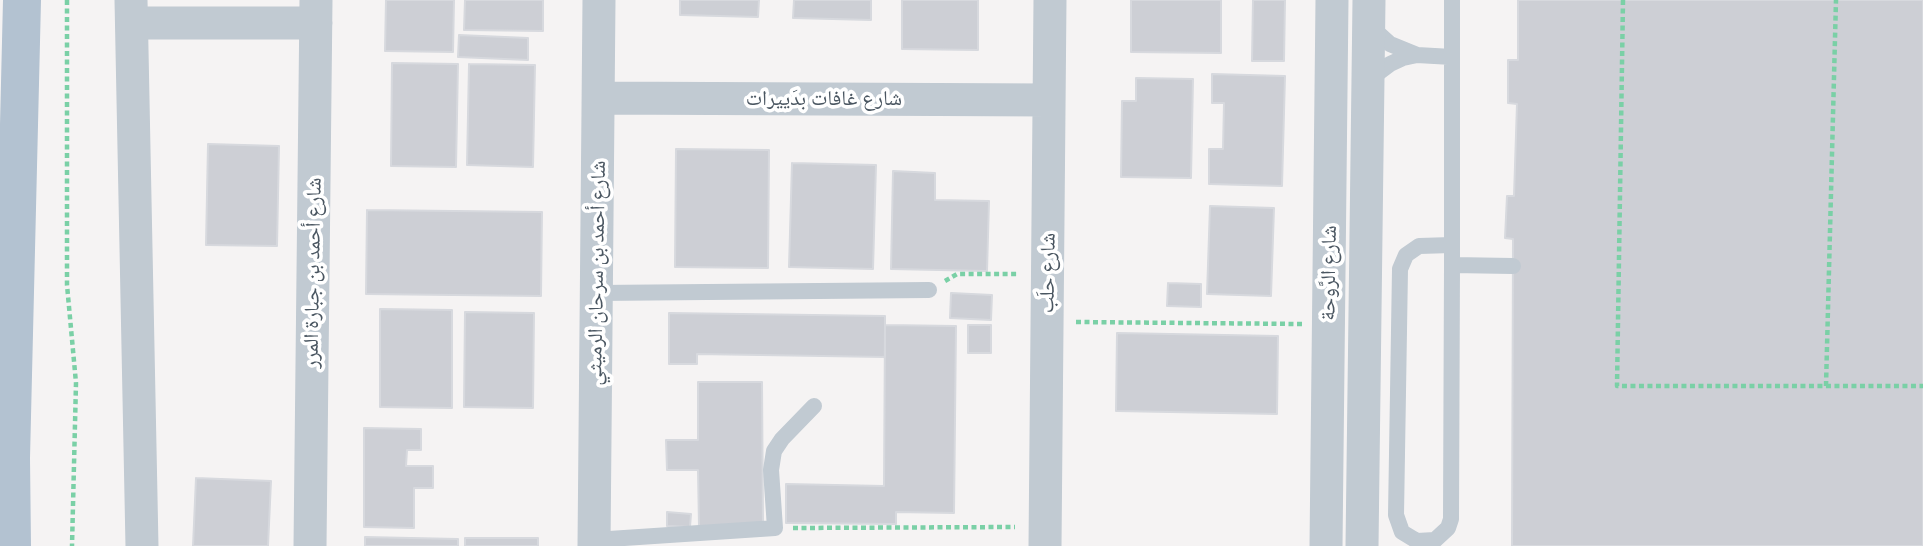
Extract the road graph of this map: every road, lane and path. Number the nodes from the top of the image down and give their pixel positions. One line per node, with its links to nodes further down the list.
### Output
1 (22, 0): 29 (main road)
2 (67, 0): 34 (path)
3 (599, 0): 15 (street, شارع أحمد بن سرحان الرميثي)
4 (1050, 0): 16 (street, شارع حلَب)
5 (1332, 0): 24 (street, شارع الرَّوحة)
6 (1452, 0): 13 (lane)
7 (1623, 0): 25 (path)
8 (1836, 0): 25 (path)
9 (132, 11): 10 (street); 35 (street)
10 (316, 11): 36 (street, شارع أحمد بن جبارة المرر)
11 (1368, 12): 12 (lane); 14 (street, شارع الرَّوحة)
12 (1417, 55): 13 (lane); 14 (lane)
13 (1452, 57): 17 (lane)
14 (1368, 81): 38 (street, شارع الرَّوحة)
15 (599, 98): 16 (street, شارع غافات بدَييرات); 22 (street, شارع أحمد بن سرحان الرميثي)
16 (1049, 100): 20 (street, شارع حلَب)
17 (1452, 245): 18 (lane); 18 (lane)
18 (1452, 265): 19 (lane)
19 (1513, 266)
20 (1048, 274): 21 (path); 23 (street, شارع حلَب)
21 (929, 290): 22 (lane)
22 (597, 293): 32 (street, شارع أحمد بن سرحان الرميثي)
23 (1047, 322): 24 (path); 31 (street, شارع حلَب)
24 (1328, 341): 37 (street, شارع الرَّوحة)
25 (1826, 386): 26 (path)
26 (1923, 386)
27 (814, 406): 30 (lane)
28 (0, 408): 29 (main road)
29 (11, 458): 33 (main road)
30 (775, 528): 31 (path); 32 (lane)
31 (1045, 537)
32 (594, 543)
33 (12, 546)
34 (72, 546)
35 (142, 546)
36 (310, 546)
37 (1325, 546)
38 (1362, 546)

